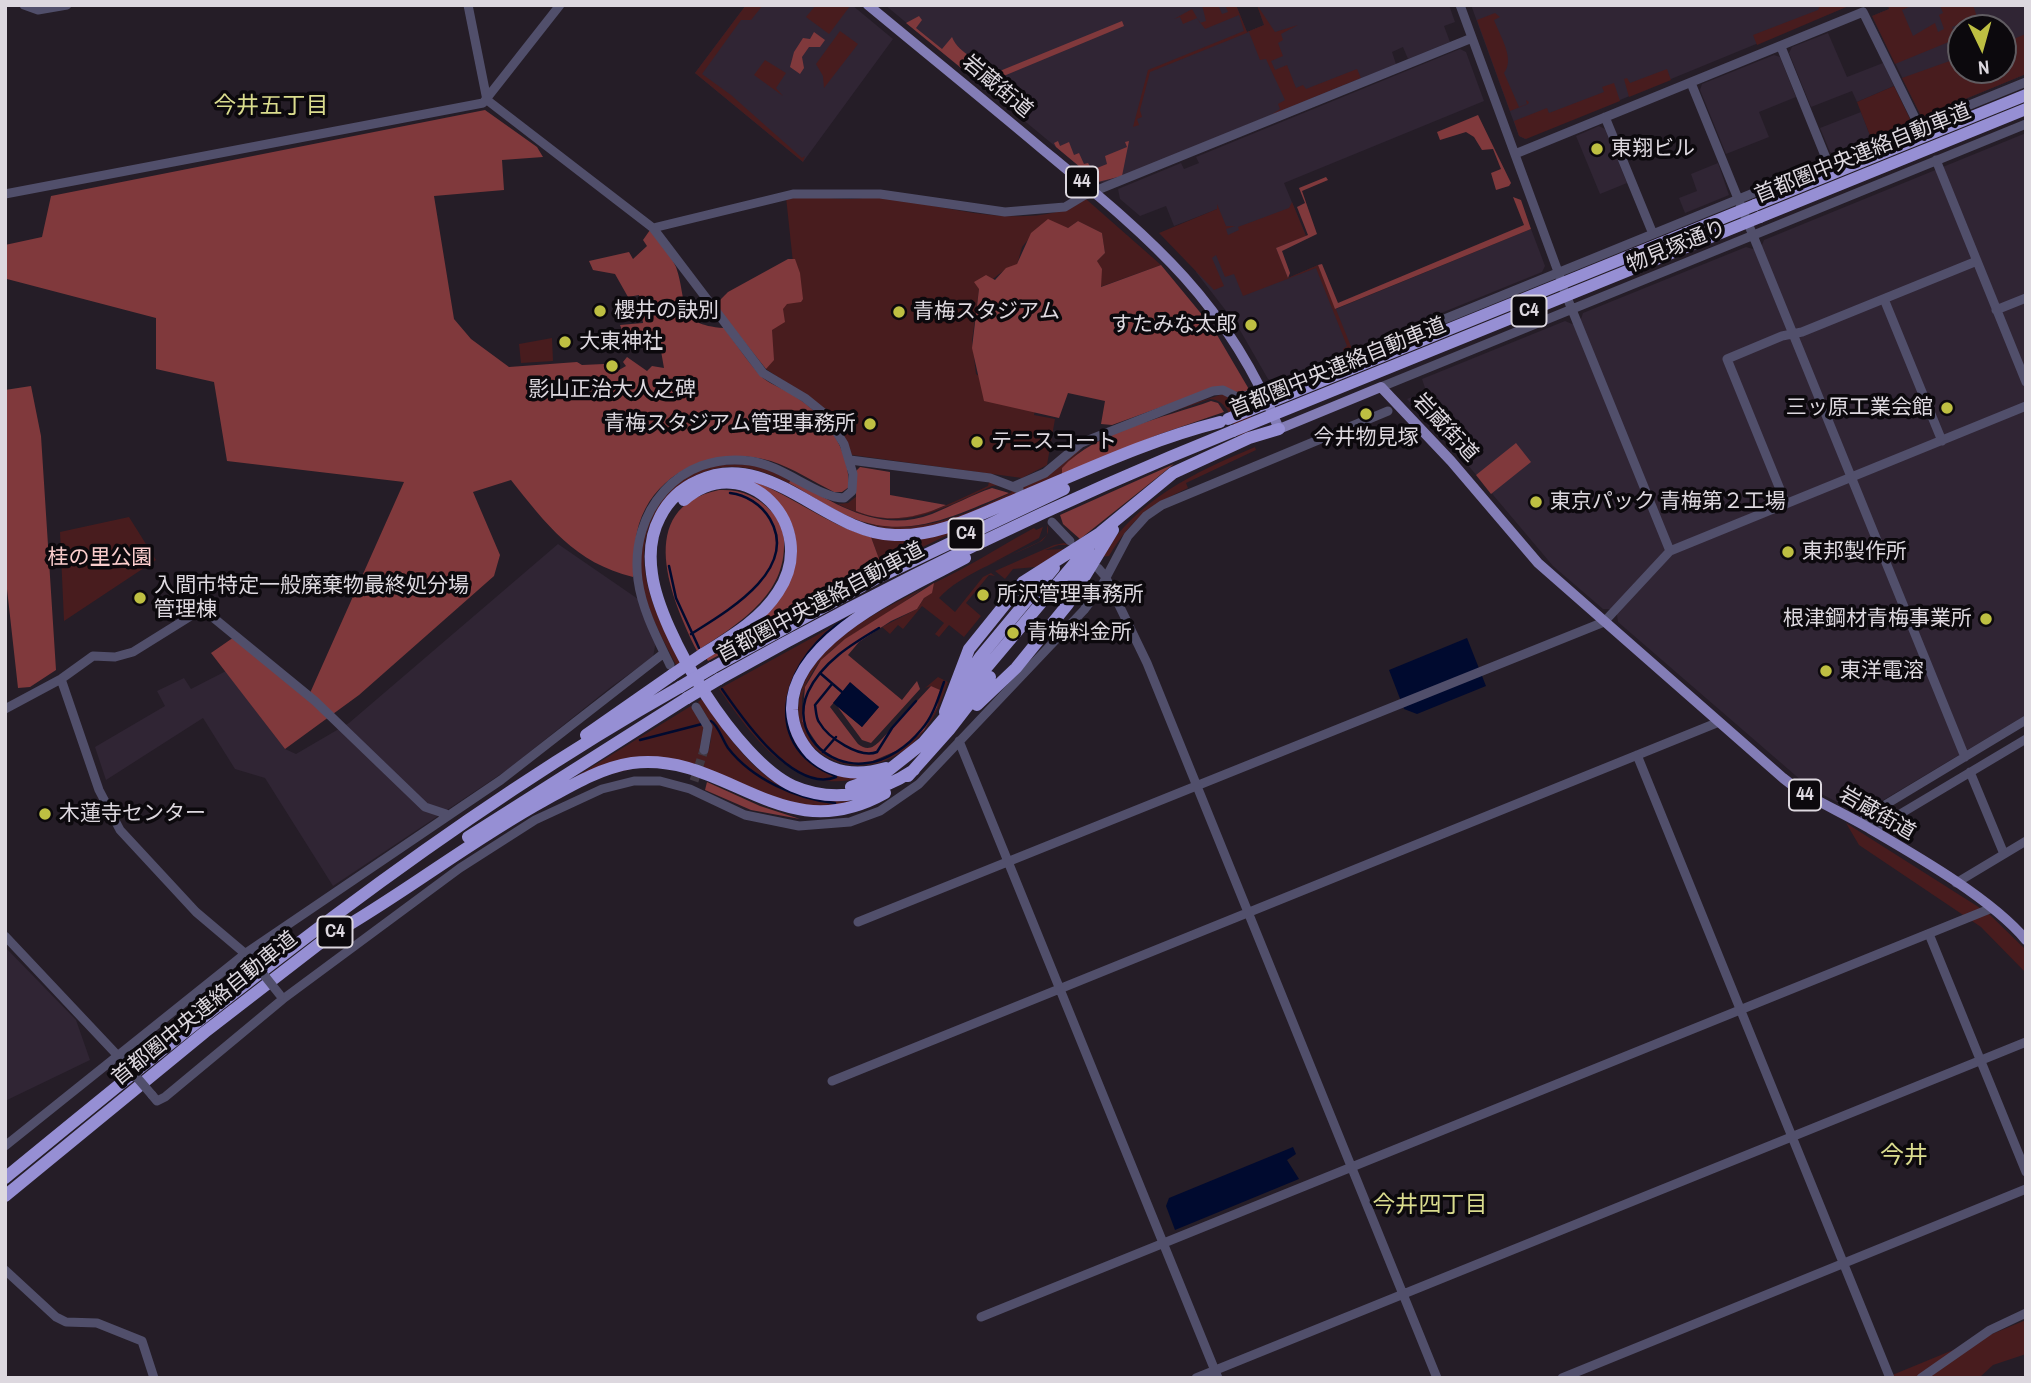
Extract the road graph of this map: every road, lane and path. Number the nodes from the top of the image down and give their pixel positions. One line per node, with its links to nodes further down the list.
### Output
1 (24, 5): 2 (street)
2 (67, 5)
3 (468, 5): 13 (street)
4 (560, 5): 13 (street)
5 (868, 5): 21 (main road, 岩蔵街道 / 44)
6 (1460, 5): 8 (street)
7 (1862, 9): 9 (street); 17 (street)
8 (1472, 38): 18 (street); 21 (street)
9 (1781, 47): 11 (street); 20 (street)
10 (2026, 82): 17 (street)
11 (1691, 83): 15 (street); 23 (street)
12 (2026, 95): 24 (highway, 首都圏中央連絡自動車道 / C4)
13 (487, 100): 22 (street); 25 (street)
14 (2026, 109): 24 (highway, 首都圏中央連絡自動車道 / C4)
15 (1605, 117): 18 (street); 26 (street)
16 (2026, 124): 19 (street, 物見塚通り)
17 (1919, 126): 20 (street)
18 (1515, 154): 29 (street)
19 (1936, 160): 27 (street, 物見塚通り); 28 (street)
20 (1828, 163): 23 (street)
21 (1094, 192): 25 (street); 37 (main road, 岩蔵街道 / 44)
22 (5, 194)
23 (1739, 200): 26 (street); 27 (street)
24 (1758, 211): 40 (highway, 首都圏中央連絡自動車道 / C4, bridge)
25 (653, 228): 43 (street)
26 (1653, 234): 29 (street)
27 (1753, 235): 32 (street, 物見塚通り); 34 (street)
28 (1977, 261): 31 (street); 33 (street)
29 (1558, 273): 32 (street); 37 (street)
30 (2026, 298): 33 (street)
31 (1884, 299): 34 (street); 42 (street)
32 (1571, 309): 36 (street, 物見塚通り); 50 (street)
33 (1996, 310): 35 (street)
34 (1792, 334): 44 (street); 46 (street)
35 (2026, 382)
36 (1381, 387): 41 (main road); 53 (main road, 岩蔵街道 / 44)
37 (1262, 392): 41 (main road, 岩蔵街道 / 44); 43 (street)
38 (2026, 406): 42 (street)
39 (1388, 411): 52 (street)
40 (1227, 424): 45 (highway, 首都圏中央連絡自動車道 / C4); 56 (highway, 首都圏中央連絡自動車道 / C4); 70 (highway)
41 (1279, 429): 48 (highway); 52 (highway)
42 (1942, 441): 44 (street)
43 (850, 460): 54 (street)
44 (1851, 478): 46 (street); 68 (street)
45 (1079, 496): 56 (highway, 首都圏中央連絡自動車道 / C4); 69 (highway)
46 (1786, 504): 50 (street)
47 (1052, 522): 49 (street)
48 (1100, 533): 49 (highway); 62 (highway)
49 (1073, 545): 51 (highway); 58 (highway)
50 (1670, 551): 53 (street)
51 (1061, 558): 58 (highway); 58 (highway)
52 (1100, 566): 62 (highway); 62 (highway); 65 (street); 72 (street)
53 (1604, 622): 63 (main road, 岩蔵街道 / 44); 72 (street)
54 (664, 653): 55 (street); 74 (street)
55 (671, 670): 69 (highway, bridge); 73 (highway)
56 (715, 674): 59 (highway, 首都圏中央連絡自動車道 / C4, bridge)
57 (61, 679): 60 (street); 74 (street); 87 (street)
58 (955, 690): 62 (highway)
59 (688, 697): 66 (street); 73 (highway, 首都圏中央連絡自動車道 / C4); 85 (highway, 首都圏中央連絡自動車道 / C4)
60 (5, 709)
61 (2026, 720): 68 (street)
62 (945, 721): 69 (highway); 70 (highway)
63 (1719, 722): 67 (street); 75 (main road, 岩蔵街道 / 44)
64 (2026, 739): 71 (street)
65 (959, 741): 78 (street); 89 (street)
66 (704, 750)
67 (1637, 755): 81 (street); 90 (street)
68 (1965, 757): 75 (street)
69 (897, 765)
70 (914, 770): 85 (highway)
71 (1970, 772): 75 (street); 77 (street)
72 (1196, 784): 78 (street); 81 (street)
73 (505, 796): 99 (highway, 首都圏中央連絡自動車道 / C4)
74 (446, 814): 87 (street)
75 (1868, 827): 79 (main road, 岩蔵街道 / 44)
76 (2026, 841): 77 (street)
77 (2004, 854): 79 (street)
78 (1009, 861): 82 (street); 88 (street)
79 (1956, 883): 80 (main road, 岩蔵街道 / 44)
80 (1992, 908): 83 (street); 86 (main road, 岩蔵街道 / 44)
81 (1248, 912): 88 (street); 97 (street)
82 (858, 922)
83 (1929, 934): 90 (street); 93 (street)
84 (5, 936): 92 (street)
85 (330, 936): 101 (highway, 首都圏中央連絡自動車道 / C4)
86 (2026, 940)
87 (249, 956): 89 (street, bridge); 92 (street)
88 (1060, 989): 94 (street); 102 (street)
89 (281, 997): 92 (street, bridge)
90 (1741, 1009): 95 (street); 97 (street)
91 (2026, 1042): 93 (street)
92 (119, 1057): 96 (street)
93 (1981, 1060): 95 (street); 98 (street)
94 (832, 1081)
95 (1793, 1136): 103 (street); 105 (street)
96 (5, 1146)
97 (1352, 1167): 102 (street); 105 (street)
98 (2026, 1172)
99 (5, 1178)
100 (2026, 1189): 103 (street)
101 (5, 1196)
102 (1163, 1243): 107 (street); 108 (street)
103 (1845, 1264): 112 (street); 113 (street)
104 (5, 1270): 109 (street)
105 (1403, 1294): 108 (street); 111 (street)
106 (2026, 1313): 114 (street)
107 (981, 1317)
108 (1216, 1374): 110 (street)
109 (154, 1378)
110 (1196, 1378)
111 (1437, 1378)
112 (1562, 1378)
113 (1890, 1378)
114 (1921, 1378)

